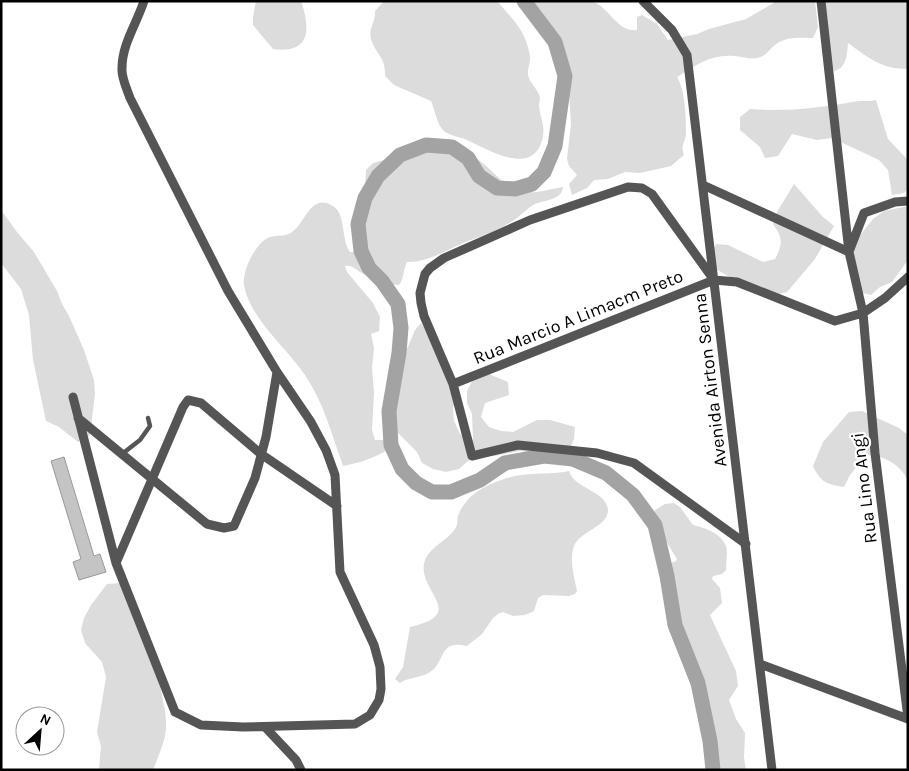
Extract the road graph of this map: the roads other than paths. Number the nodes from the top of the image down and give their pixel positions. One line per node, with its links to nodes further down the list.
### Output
1 (144, 1): 10 (street)
2 (821, 1): 6 (street, Rua Lino Angi)
3 (643, 2): 4 (street, Avenida Airton Senna)
4 (704, 185): 6 (street); 8 (street, Avenida Airton Senna)
5 (908, 201): 6 (street)
6 (849, 252): 9 (street, Rua Lino Angi)
7 (908, 277): 9 (street)
8 (714, 280): 9 (street); 11 (street, Rua Marcio A Limacm Preto); 11 (street); 19 (street, Avenida Airton Senna)
9 (863, 313): 22 (street, Rua Lino Angi)
10 (277, 372): 16 (street); 18 (street)
11 (453, 384): 19 (street)
12 (72, 397): 13 (street)
13 (78, 418): 15 (street); 20 (street)
14 (148, 418): 15 (lane)
15 (122, 454): 17 (street)
16 (261, 454): 17 (street); 17 (street); 18 (street)
17 (153, 479): 20 (street)
18 (337, 506): 23 (street)
19 (746, 544): 21 (street, Avenida Airton Senna)
20 (116, 564): 23 (street)
21 (760, 664): 22 (street); 25 (street, Avenida Airton Senna)
22 (908, 718)
23 (265, 727): 24 (street)
24 (302, 770)
25 (772, 770)

